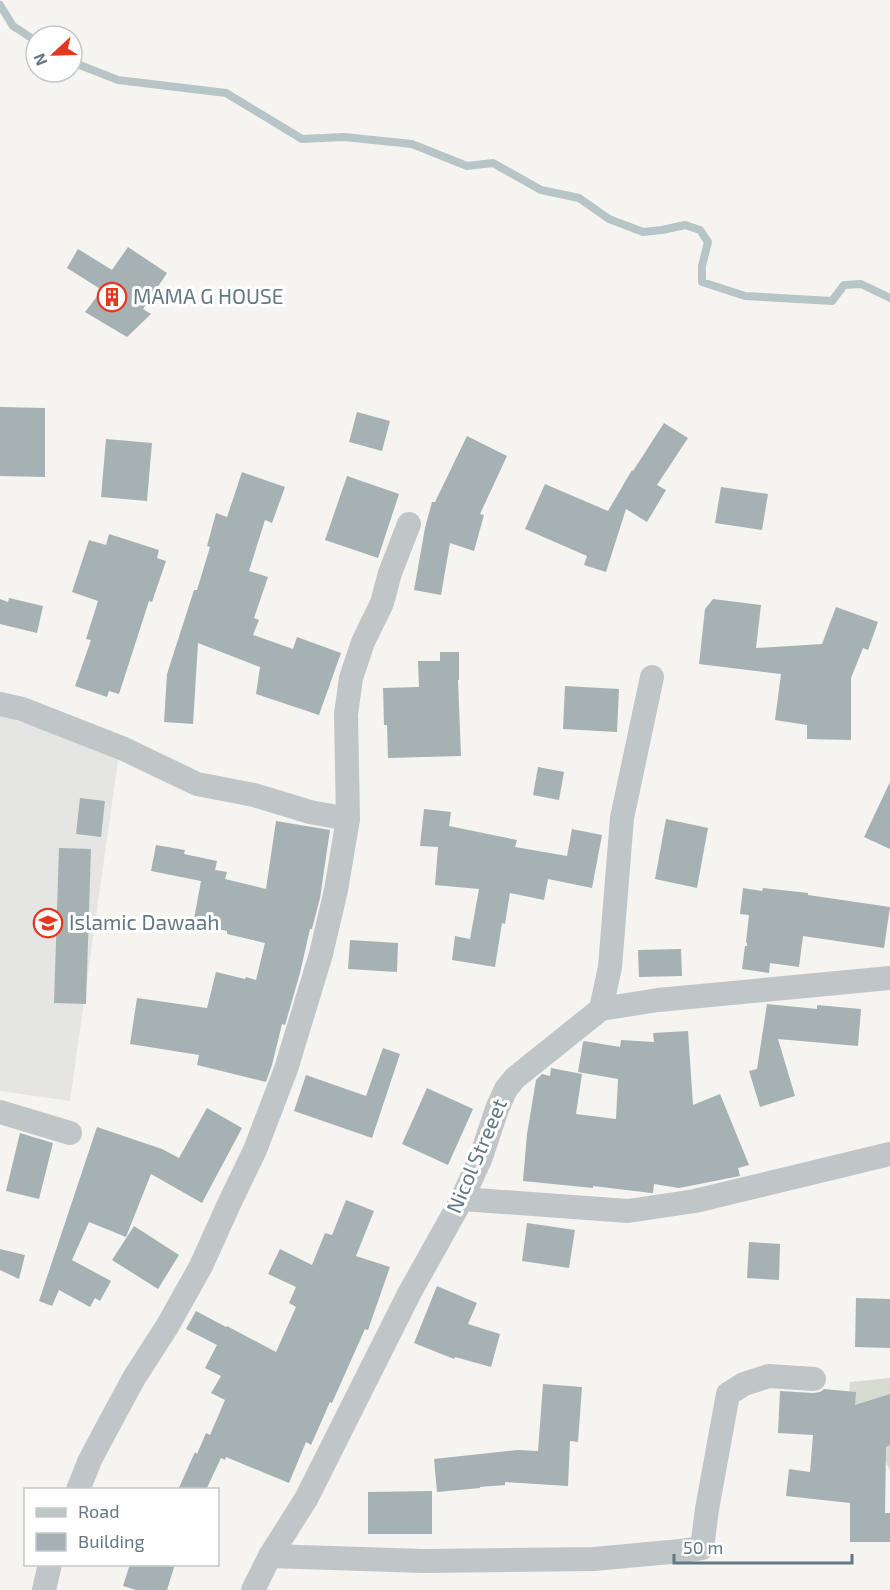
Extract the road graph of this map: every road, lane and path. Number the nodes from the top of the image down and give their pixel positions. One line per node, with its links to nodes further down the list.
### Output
1 (409, 524): 4 (street)
2 (652, 677): 6 (street)
3 (0, 704): 4 (street)
4 (348, 819): 12 (street)
5 (890, 978): 6 (street)
6 (601, 1009): 10 (street, Nicol Streeet)
7 (0, 1112): 8 (street)
8 (70, 1133)
9 (890, 1154): 10 (street)
10 (462, 1199): 13 (street, Nicol Streeet)
11 (814, 1378): 13 (street)
12 (79, 1488)
13 (270, 1556): 16 (street, Nicol Streeet)
14 (50, 1566): 15 (street)
15 (44, 1590)
16 (253, 1590)

